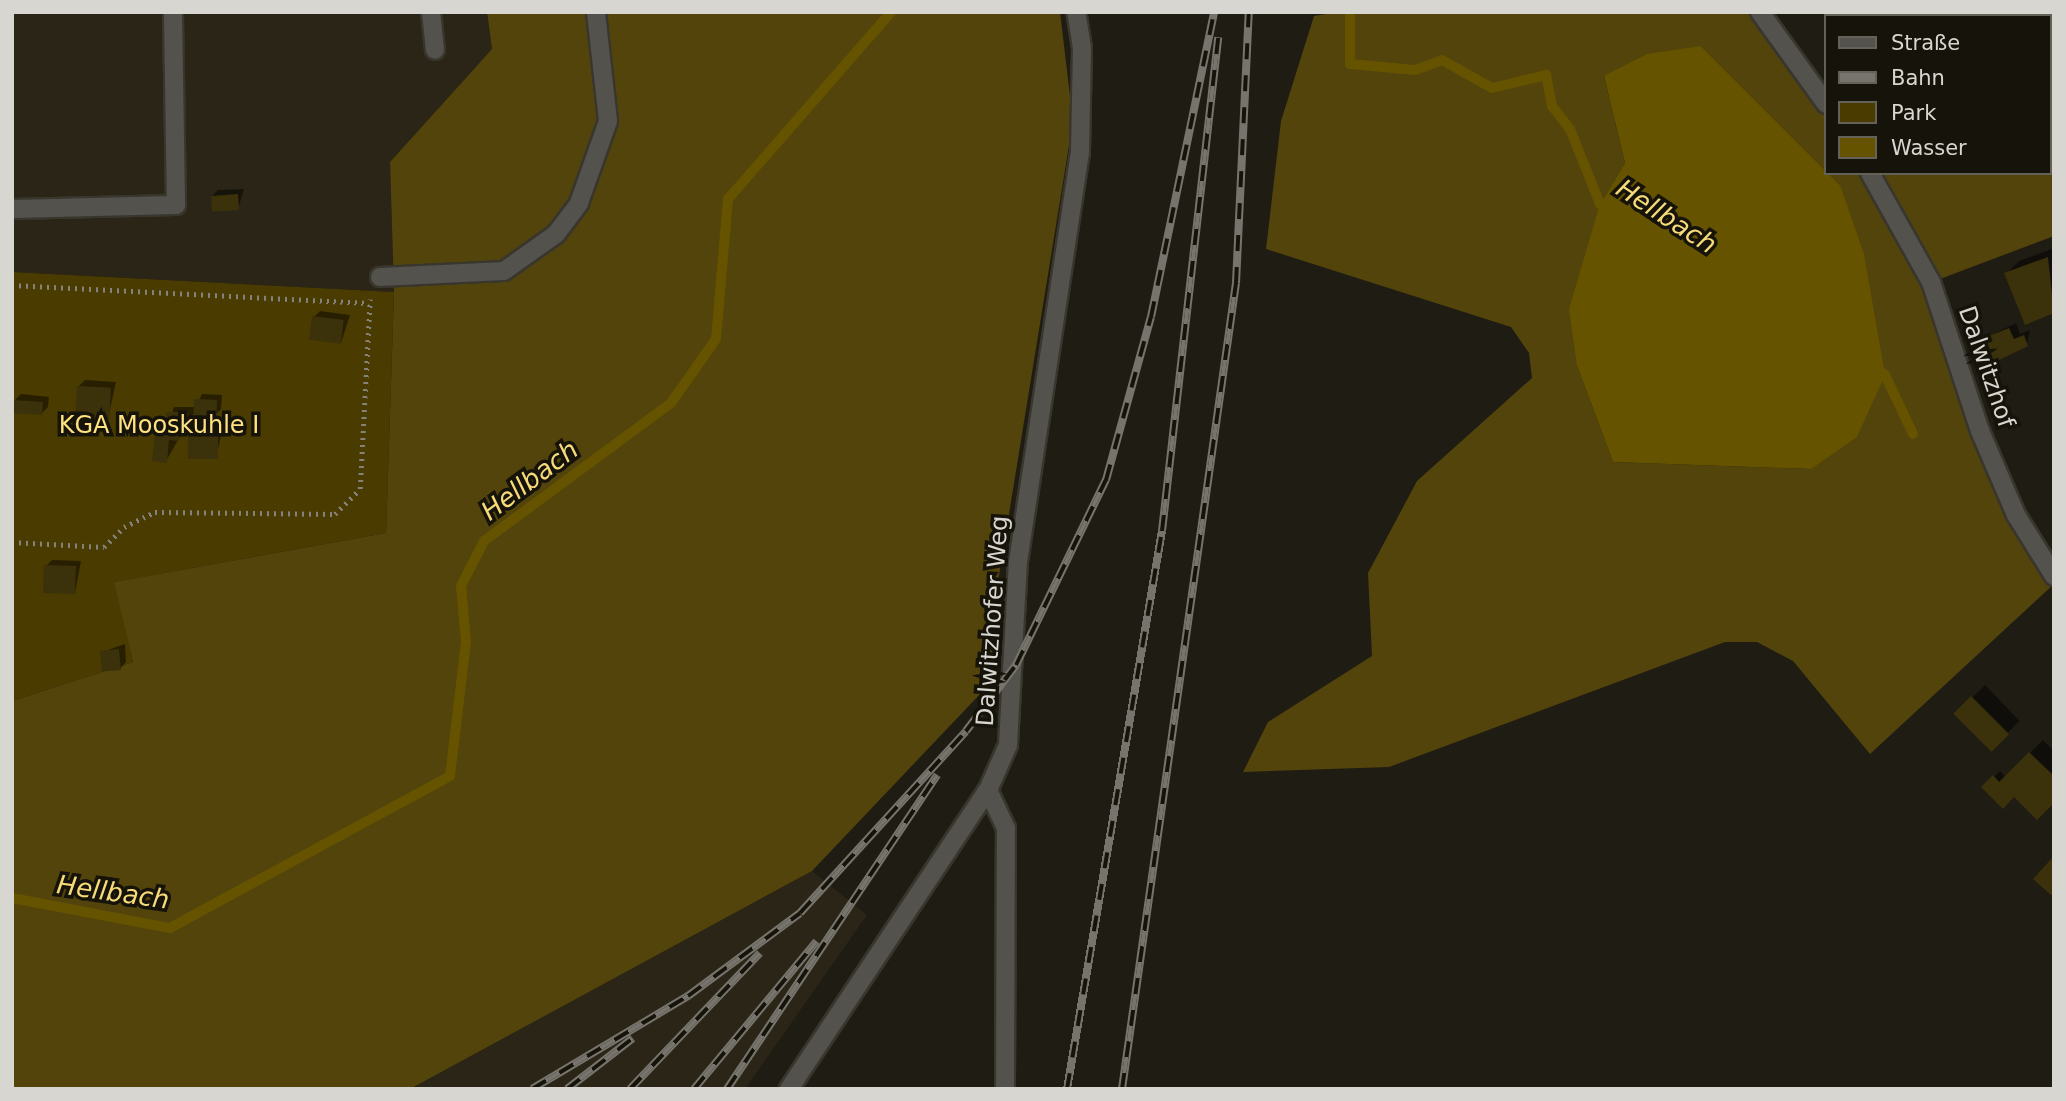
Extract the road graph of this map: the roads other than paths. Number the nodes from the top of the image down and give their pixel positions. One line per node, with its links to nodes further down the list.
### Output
1 (173, 12): 9 (street)
2 (431, 12): 6 (street)
3 (596, 12): 10 (street)
4 (1076, 12): 12 (street, Dalwitzhofer Weg)
5 (1760, 12): 7 (street)
6 (435, 50)
7 (1825, 103)
8 (1871, 175): 11 (street, Dalwitzhof)
9 (12, 209)
10 (380, 276)
11 (2054, 576)
12 (988, 790): 13 (street, Dalwitzhofer Weg); 14 (street)
13 (789, 1089)
14 (1005, 1089)

